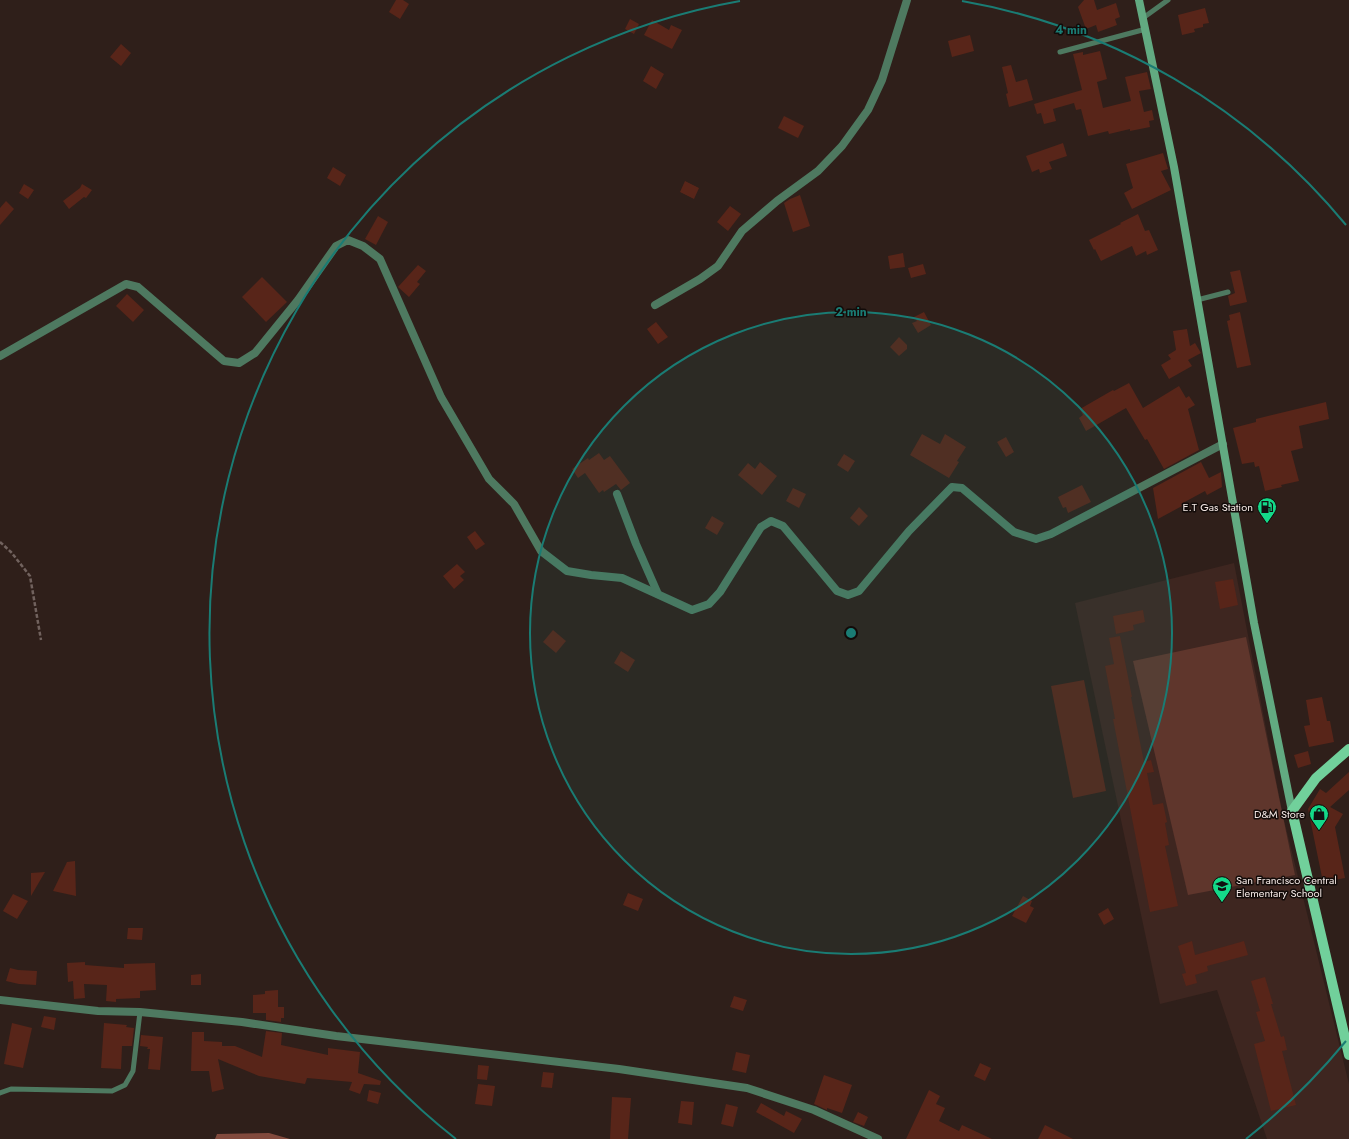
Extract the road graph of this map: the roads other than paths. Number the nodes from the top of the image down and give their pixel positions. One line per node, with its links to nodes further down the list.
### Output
1 (907, 0): 9 (street)
2 (1139, 0): 4 (main road)
3 (1168, 0): 4 (lane)
4 (1143, 18): 5 (main road)
5 (1146, 29): 6 (lane); 8 (main road)
6 (1060, 52)
7 (1228, 292): 8 (lane)
8 (1197, 300): 11 (main road)
9 (655, 305)
10 (0, 356): 13 (street)
11 (1223, 444): 13 (street); 15 (main road)
12 (617, 494): 13 (street)
13 (658, 594)
14 (1349, 749): 15 (main road)
15 (1292, 811): 18 (main road)
16 (0, 1000): 17 (street)
17 (140, 1012): 19 (lane); 20 (street)
18 (1349, 1055)
19 (0, 1093)
20 (878, 1139)

